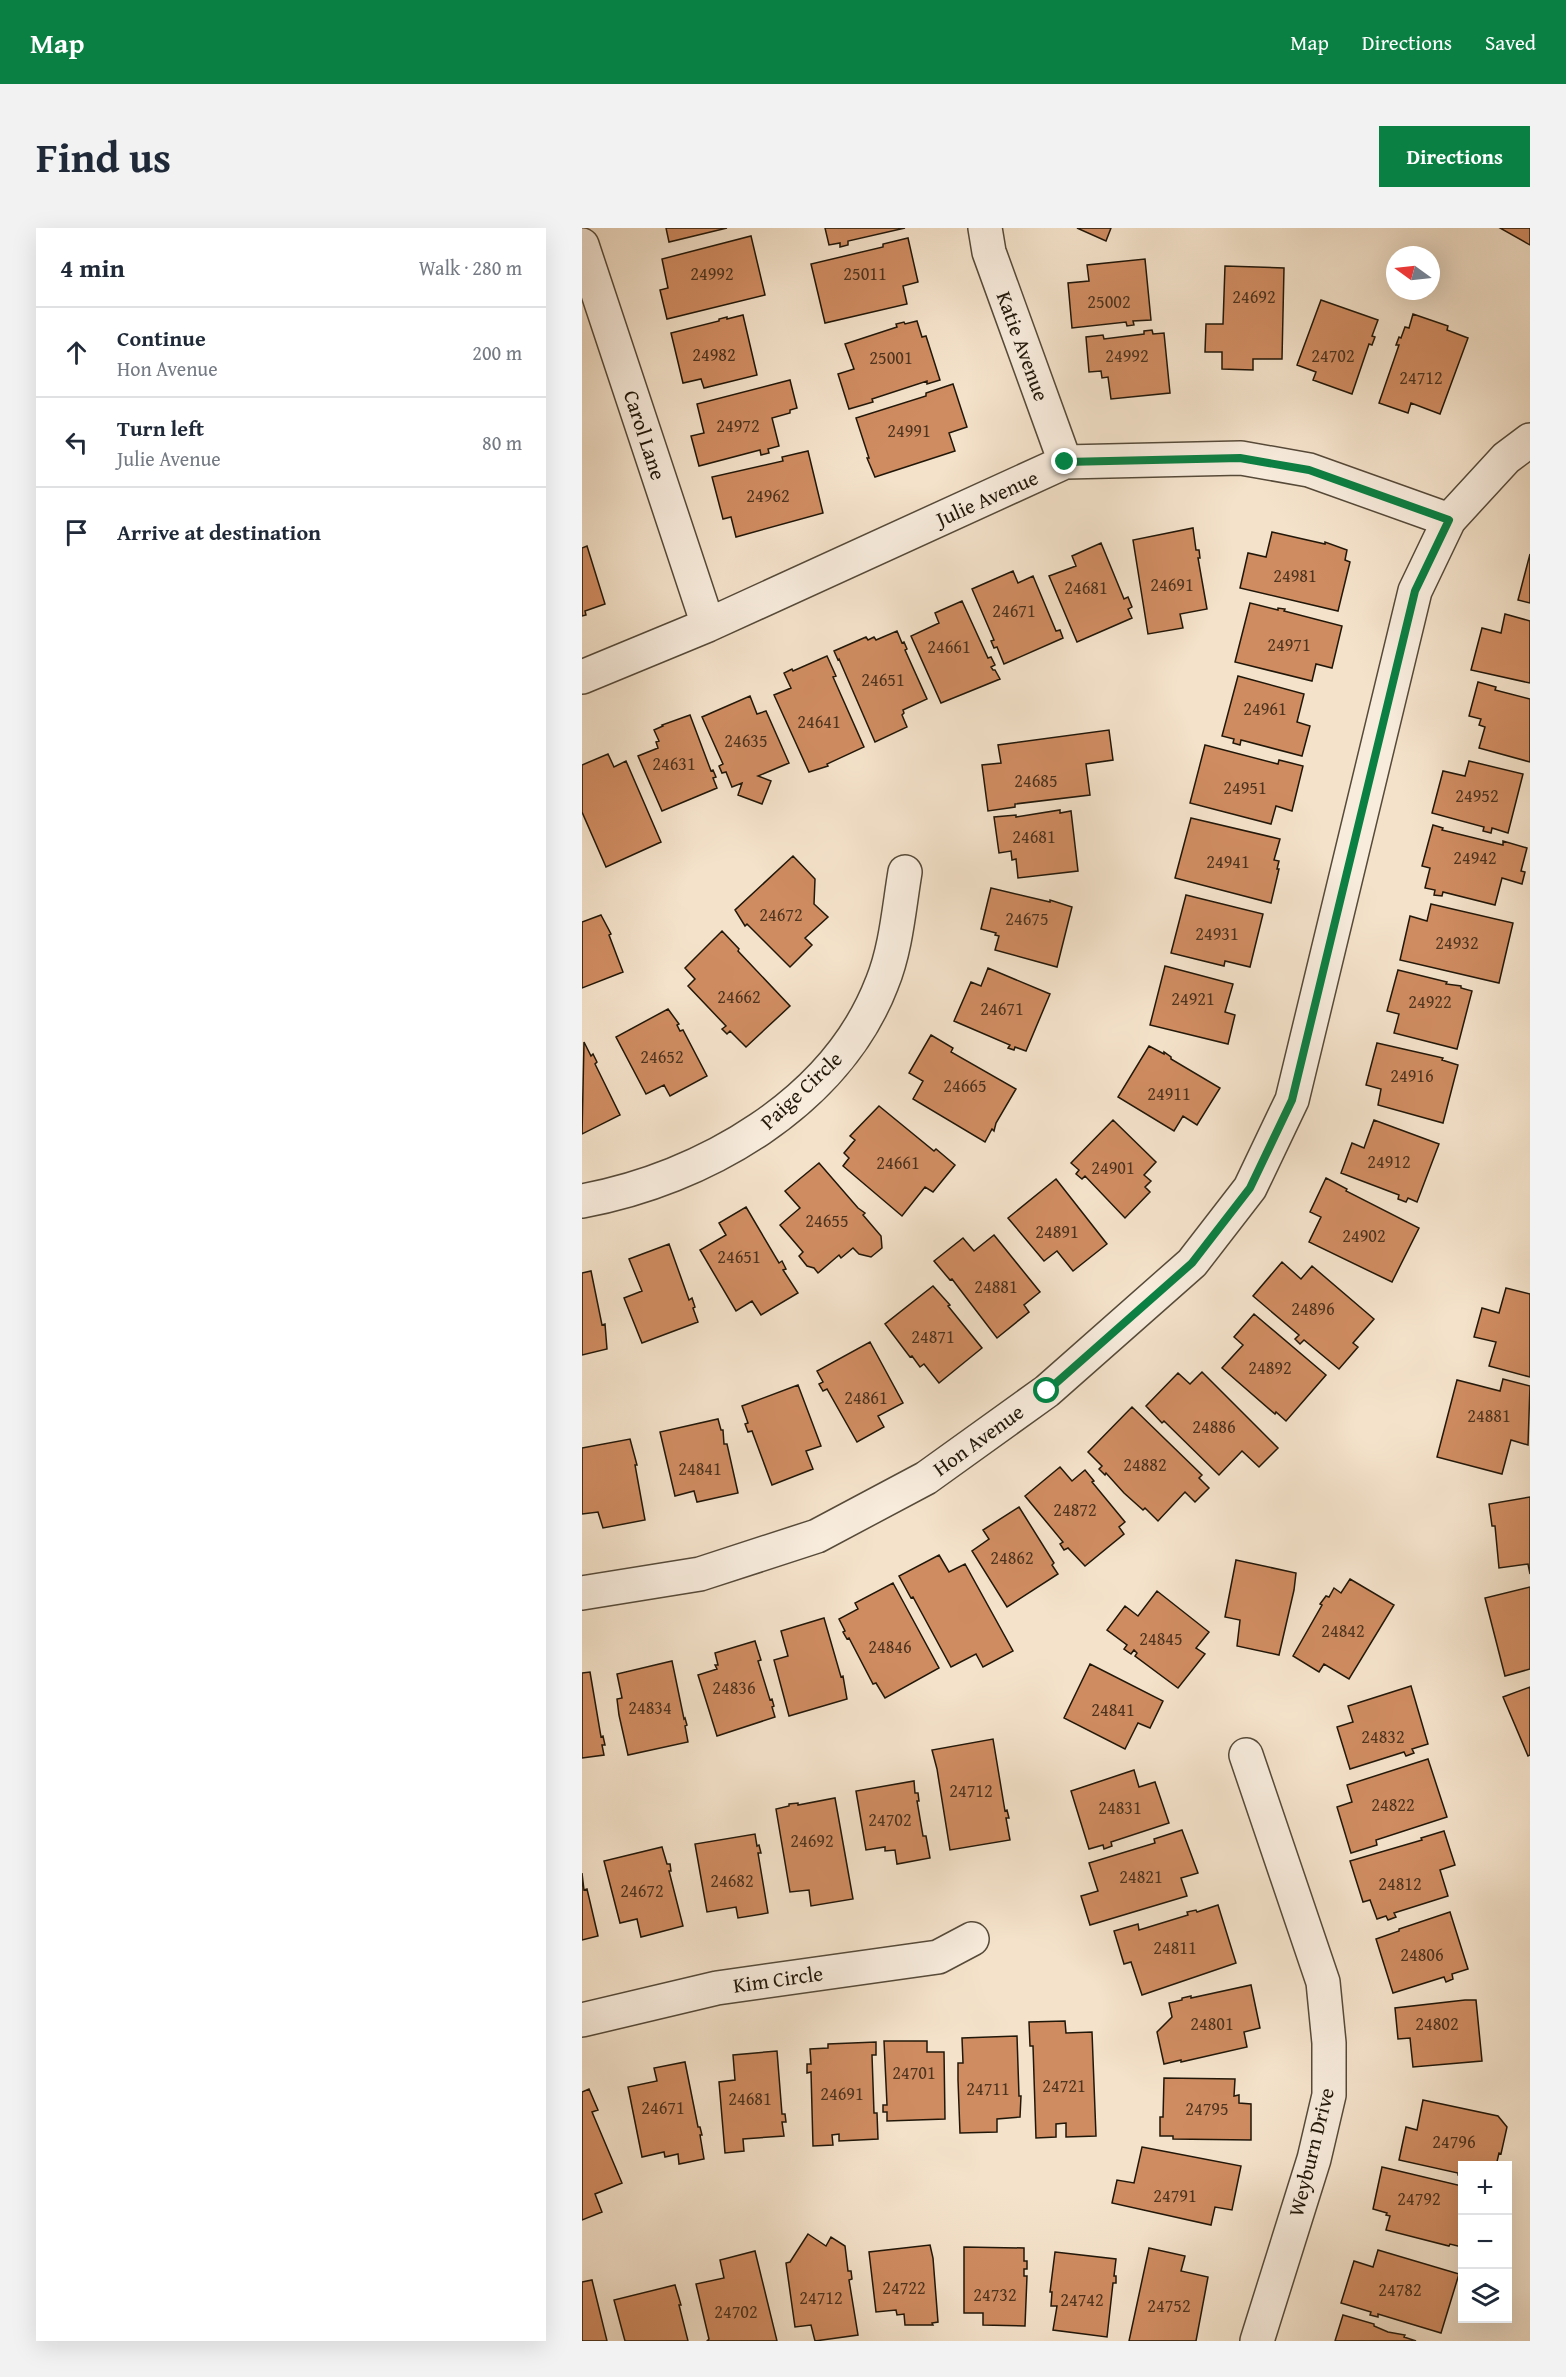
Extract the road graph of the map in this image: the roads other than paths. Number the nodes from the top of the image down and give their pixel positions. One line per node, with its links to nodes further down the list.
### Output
1 (985, 228): 4 (street, Katie Avenue)
2 (582, 245): 6 (street, Carol Lane)
3 (1530, 440): 5 (street, Hon Avenue)
4 (1065, 462): 5 (street, Julie Avenue); 6 (street, Julie Avenue)
5 (1449, 520): 10 (street, Hon Avenue)
6 (708, 625): 7 (street, Julie Avenue)
7 (582, 677)
8 (905, 872): 9 (street, Paige Circle)
9 (582, 1201)
10 (582, 1593)
11 (1246, 1755): 14 (street, Weyburn Drive)
12 (972, 1939): 13 (street, Kim Circle)
13 (582, 2020)
14 (1257, 2341)

